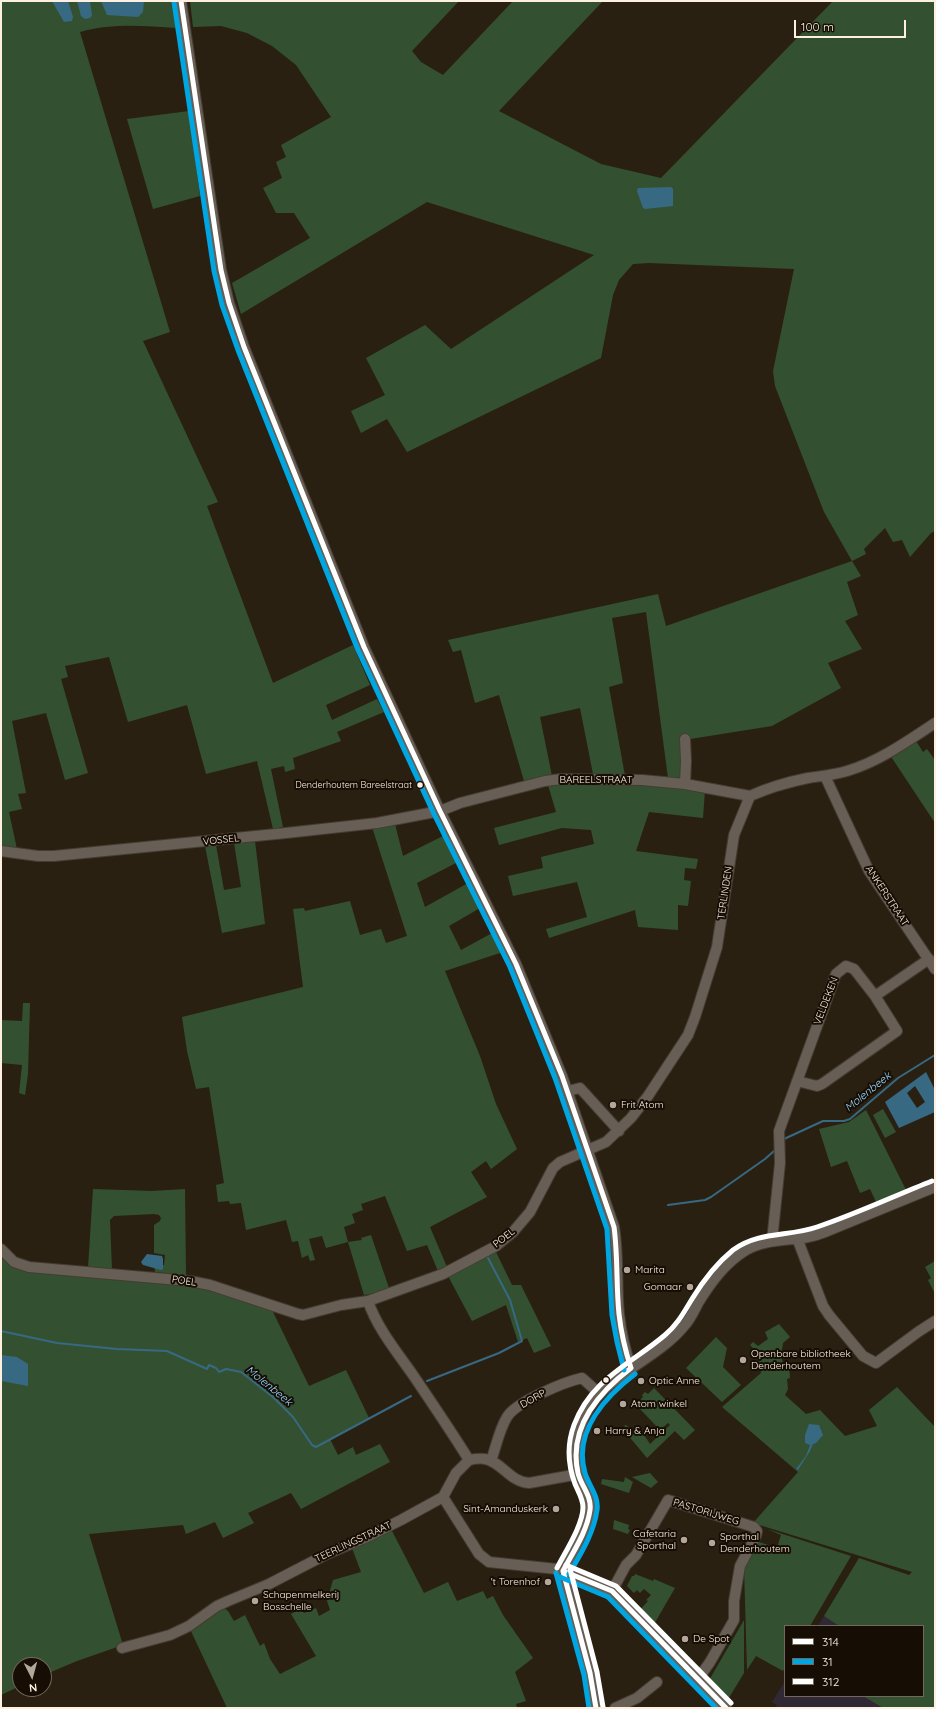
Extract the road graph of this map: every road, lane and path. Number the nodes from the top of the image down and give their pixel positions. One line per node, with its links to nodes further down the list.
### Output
1 (181, 1): 7 (street)
2 (935, 723): 4 (street)
3 (685, 739): 5 (street)
4 (825, 776): 6 (street); 9 (street, ANKERSTRAAT)
5 (685, 784): 6 (street, BAREELSTRAAT); 7 (street, BAREELSTRAAT)
6 (750, 796): 14 (street, TERLINDEN)
7 (440, 811): 8 (street, VOSSEL); 13 (street)
8 (1, 851)
9 (929, 959): 10 (street, ANKERSTRAAT); 11 (street)
10 (935, 969)
11 (875, 996): 12 (street, VELDEKEN); 12 (street, VELDEKEN)
12 (797, 1081): 18 (street, VELDEKEN)
13 (568, 1091): 14 (street); 15 (street)
14 (618, 1131): 15 (street, TERLINDEN)
15 (588, 1149): 20 (street, POEL); 22 (street)
16 (935, 1187): 17 (street)
17 (797, 1238): 18 (street); 21 (street)
18 (772, 1241): 22 (street)
19 (1, 1249): 20 (street, POEL)
20 (368, 1301): 24 (street)
21 (935, 1321)
22 (631, 1368): 23 (street)
23 (600, 1394): 25 (street, DORP); 26 (street)
24 (469, 1460): 25 (street); 27 (street)
25 (491, 1461): 26 (street)
26 (579, 1474): 28 (street)
27 (443, 1497): 28 (street); 30 (street, TEERLINGSTRAAT)
28 (563, 1571): 29 (street); 33 (street)
29 (612, 1591): 31 (street); 31 (street, PASTORIJWEG)
30 (122, 1648)
31 (698, 1679): 35 (street)
32 (658, 1682): 34 (street)
33 (596, 1708)
34 (615, 1708)
35 (726, 1708)

